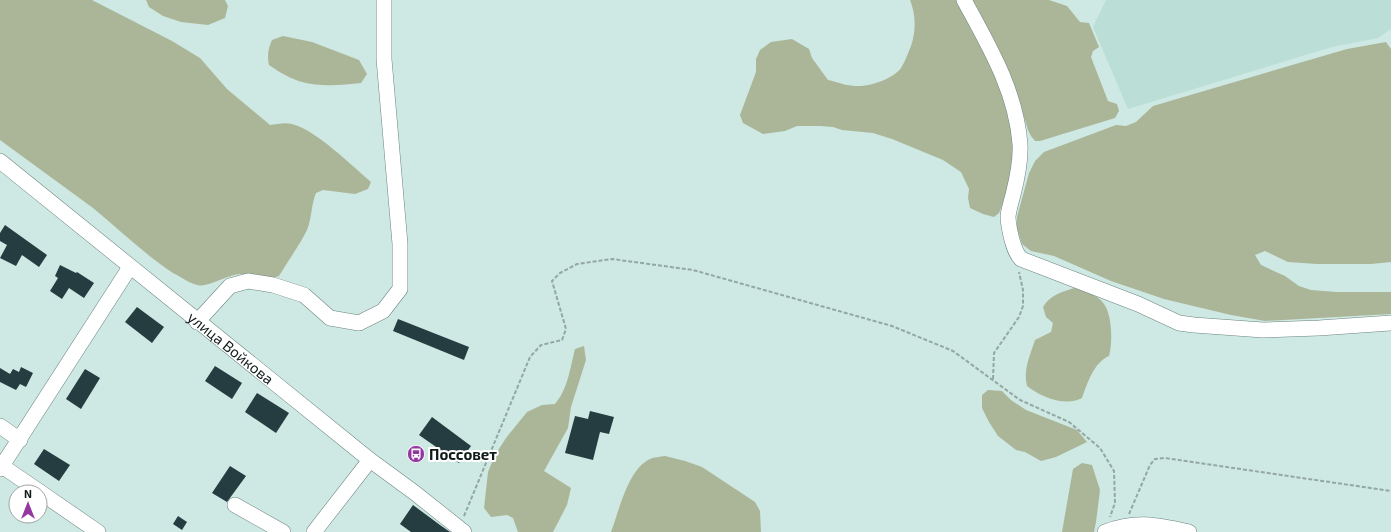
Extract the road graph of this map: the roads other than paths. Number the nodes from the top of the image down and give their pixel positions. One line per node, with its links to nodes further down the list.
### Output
1 (384, 0): 5 (street)
2 (964, 0): 6 (street)
3 (0, 161): 4 (street, улица Войкова)
4 (130, 267): 5 (street, улица Войкова); 8 (street)
5 (197, 322): 9 (street, улица Войкова)
6 (1391, 323)
7 (0, 426): 8 (street)
8 (20, 440): 10 (street)
9 (370, 460): 14 (street, улица Войкова); 17 (street)
10 (1, 468): 11 (street)
11 (27, 484)
12 (48, 498): 15 (street)
13 (235, 505): 16 (street)
14 (461, 530)
15 (98, 532)
16 (284, 532)
17 (314, 532)
18 (1105, 532): 19 (street)
19 (1189, 532)

